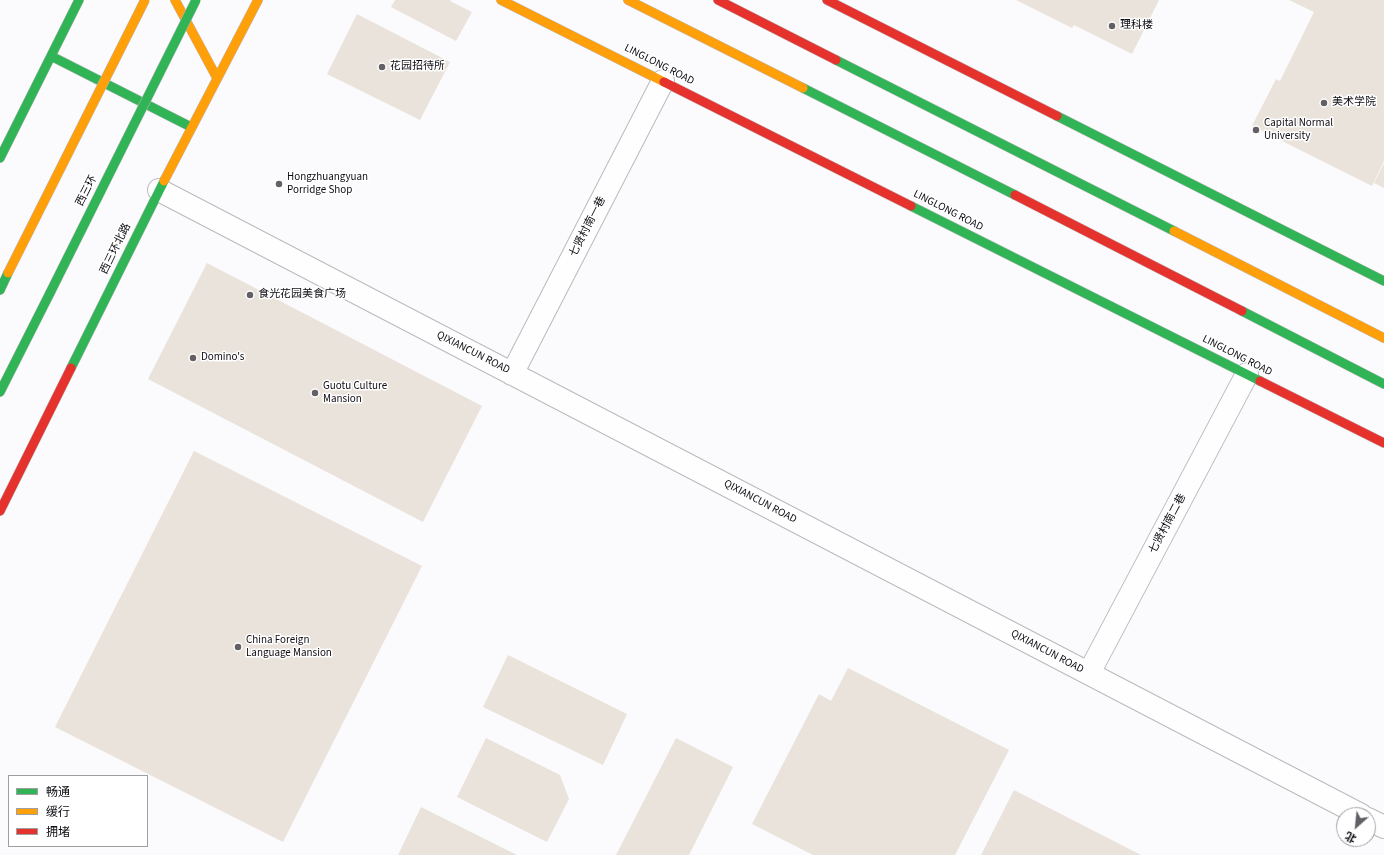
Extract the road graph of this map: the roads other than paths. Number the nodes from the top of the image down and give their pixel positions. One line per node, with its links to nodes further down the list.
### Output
1 (79, 0): 10 (main road)
2 (145, 0): 18 (main road, bridge)
3 (175, 0): 11 (main road)
4 (196, 0): 23 (main road, 西三环, bridge)
5 (258, 0): 11 (main road, 西三环北路)
6 (501, 0): 12 (main road, LINGLONG ROAD)
7 (628, 0): 22 (main road)
8 (718, 0): 19 (main road)
9 (826, 0): 17 (main road)
10 (51, 56): 13 (main road); 14 (main road)
11 (217, 78): 13 (main road, 西三环北路)
12 (663, 81): 20 (street, 七贤村南一巷); 21 (main road, LINGLONG ROAD)
13 (191, 127): 16 (main road, 西三环北路)
14 (3, 145): 15 (main road)
15 (0, 158)
16 (159, 190): 20 (street, QIXIANCUN ROAD); 25 (main road, 西三环北路)
17 (1384, 281)
18 (0, 290)
19 (1384, 338)
20 (512, 374): 26 (street, QIXIANCUN ROAD)
21 (1247, 374): 24 (main road, LINGLONG ROAD); 26 (street, 七贤村南二巷)
22 (1384, 384)
23 (0, 392)
24 (1384, 443)
25 (0, 511)
26 (1089, 674): 27 (street, QIXIANCUN ROAD)
27 (1346, 807)

